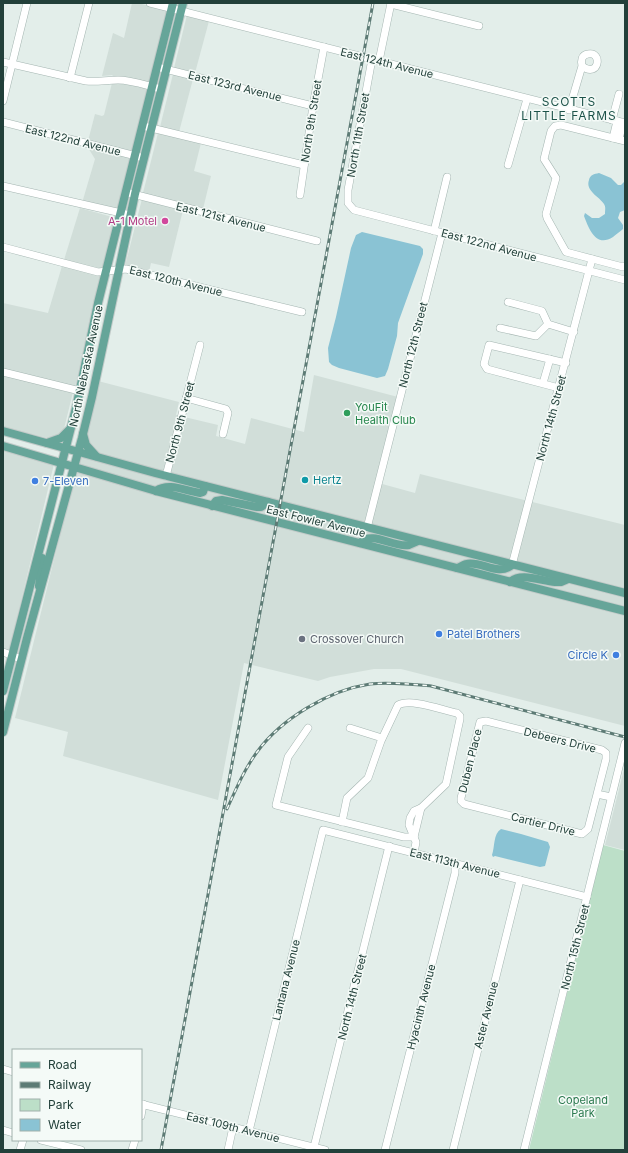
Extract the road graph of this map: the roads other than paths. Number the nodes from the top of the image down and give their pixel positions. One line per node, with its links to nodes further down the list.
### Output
1 (27, 3): 12 (street)
2 (89, 3): 16 (street)
3 (150, 3): 5 (street, East 124th Avenue)
4 (391, 4): 7 (street); 10 (street)
5 (172, 6): 6 (street, East 124th Avenue); 14 (main road, North Nebraska Avenue)
6 (182, 7): 8 (street, East 124th Avenue); 15 (main road, North Nebraska Avenue)
7 (479, 26)
8 (324, 47): 9 (street, East 124th Avenue); 22 (street, North 9th Street)
9 (372, 59): 10 (street, East 124th Avenue); 38 (street, North 11th Street)
10 (379, 61): 20 (street, East 124th Avenue)
11 (3, 62): 12 (street)
12 (12, 64): 16 (street); 21 (street)
13 (582, 66): 23 (street)
14 (157, 67): 15 (street, East 123rd Avenue); 17 (main road, North Nebraska Avenue)
15 (166, 69): 18 (main road, North Nebraska Avenue); 22 (street, East 123rd Avenue)
16 (70, 78): 17 (street)
17 (152, 87): 18 (street); 26 (main road, North Nebraska Avenue)
18 (161, 89): 27 (main road, North Nebraska Avenue)
19 (619, 94): 25 (street)
20 (527, 99): 23 (street, East 124th Avenue); 32 (street)
21 (3, 101)
22 (313, 106): 31 (street, North 9th Street)
23 (569, 110): 25 (street, East 124th Avenue)
24 (3, 122): 29 (street, East 122nd Avenue)
25 (619, 122): 28 (street)
26 (143, 126): 27 (street); 29 (main road, North Nebraska Avenue)
27 (151, 128): 30 (main road, North Nebraska Avenue); 31 (street)
28 (619, 139): 45 (street)
29 (135, 156): 30 (street, East 122nd Avenue); 35 (main road, North Nebraska Avenue)
30 (144, 158): 36 (main road, North Nebraska Avenue)
31 (304, 165): 37 (street, North 9th Street)
32 (508, 165)
33 (448, 178): 41 (street)
34 (3, 186): 39 (street)
35 (125, 192): 36 (street, East 121st Avenue); 39 (main road, North Nebraska Avenue)
36 (135, 194): 40 (main road, North Nebraska Avenue); 43 (street, East 121st Avenue)
37 (300, 195)
38 (354, 210): 41 (street, East 122nd Avenue)
39 (120, 214): 40 (street); 49 (main road, North Nebraska Avenue)
40 (130, 215): 47 (main road, North Nebraska Avenue)
41 (434, 231): 42 (street, East 122nd Avenue)
42 (442, 232): 48 (street, East 122nd Avenue); 80 (street, North 12th Street)
43 (317, 241)
44 (3, 248): 49 (street, East 120th Avenue)
45 (592, 258): 46 (street); 48 (street, North 14th Street)
46 (625, 266)
47 (119, 269): 49 (street, East 120th Avenue); 52 (street, East 120th Avenue); 66 (main road, North Nebraska Avenue)
48 (589, 271): 50 (street, East 122nd Avenue); 55 (street, North 14th Street)
49 (105, 272): 62 (main road, North Nebraska Avenue)
50 (625, 280)
51 (508, 302): 53 (street)
52 (302, 312)
53 (548, 324): 54 (street); 55 (street)
54 (500, 328)
55 (574, 332): 58 (street, North 14th Street)
56 (200, 345): 63 (street, North 9th Street)
57 (550, 359): 58 (street); 60 (street); 60 (street)
58 (566, 363): 61 (street, North 14th Street)
59 (3, 372): 62 (street)
60 (543, 384): 61 (street)
61 (559, 388): 84 (street, North 14th Street)
62 (80, 391): 64 (main road, North Nebraska Avenue)
63 (186, 398): 67 (street); 75 (street, North 9th Street)
64 (71, 428): 68 (main road); 70 (main road, North Nebraska Avenue)
65 (3, 431): 68 (main road, East Fowler Avenue)
66 (83, 433): 71 (main road, North Nebraska Avenue); 72 (main road)
67 (223, 434)
68 (46, 443): 70 (main road, East Fowler Avenue)
69 (3, 446): 73 (main road, East Fowler Avenue)
70 (66, 449): 71 (main road, East Fowler Avenue); 73 (main road, North Nebraska Avenue)
71 (78, 452): 72 (main road, East Fowler Avenue); 74 (main road, North Nebraska Avenue)
72 (96, 457): 75 (main road, East Fowler Avenue)
73 (62, 464): 74 (main road, East Fowler Avenue); 83 (main road, North Nebraska Avenue)
74 (74, 467): 77 (main road, East Fowler Avenue); 89 (main road, North Nebraska Avenue)
75 (166, 476): 76 (main road, East Fowler Avenue)
76 (205, 486): 77 (main road); 78 (main road, East Fowler Avenue)
77 (156, 491): 79 (main road, East Fowler Avenue)
78 (268, 502): 79 (main road); 80 (main road, East Fowler Avenue)
79 (212, 506): 82 (main road, East Fowler Avenue)
80 (367, 528): 81 (main road, East Fowler Avenue)
81 (418, 541): 82 (main road); 84 (main road, East Fowler Avenue)
82 (360, 543): 85 (main road, East Fowler Avenue)
83 (39, 551): 89 (main road); 92 (main road, North Nebraska Avenue)
84 (512, 565): 85 (main road); 86 (main road, East Fowler Avenue)
85 (457, 568): 87 (main road, East Fowler Avenue)
86 (568, 579): 87 (main road); 88 (main road, East Fowler Avenue)
87 (510, 582): 90 (main road, East Fowler Avenue)
88 (625, 593)
89 (40, 595): 93 (main road, North Nebraska Avenue)
90 (625, 611)
91 (3, 652): 92 (street)
92 (13, 654): 93 (street); 94 (main road, North Nebraska Avenue)
93 (21, 659): 98 (main road, North Nebraska Avenue)
94 (3, 691)
95 (482, 721): 101 (street, Debeers Drive); 103 (street, Duben Place)
96 (308, 728): 104 (street)
97 (350, 728): 99 (street)
98 (3, 732)
99 (382, 738): 104 (street); 106 (street)
100 (625, 743): 102 (street, North 15th Street)
101 (598, 794): 102 (street); 103 (street, Cartier Drive)
102 (611, 797): 111 (street, North 15th Street)
103 (461, 802)
104 (342, 822): 106 (street)
105 (323, 830): 107 (street, East 113th Avenue); 114 (street, Lantana Avenue)
106 (414, 837): 108 (street)
107 (389, 846): 108 (street, East 113th Avenue); 116 (street, North 14th Street)
108 (414, 853): 109 (street, East 113th Avenue)
109 (455, 863): 110 (street, East 113th Avenue); 120 (street, Hyacinth Avenue)
110 (520, 880): 111 (street, East 113th Avenue); 121 (street, Aster Avenue)
111 (587, 897): 122 (street, North 15th Street)
112 (142, 1104): 113 (street, East 109th Avenue)
113 (233, 1127): 114 (street, East 109th Avenue); 118 (street)
114 (249, 1131): 116 (street, East 109th Avenue)
115 (45, 1141): 117 (street)
116 (314, 1147): 119 (street, East 109th Avenue)
117 (81, 1150)
118 (228, 1150)
119 (325, 1150)
120 (385, 1150)
121 (453, 1150)
122 (524, 1150)

